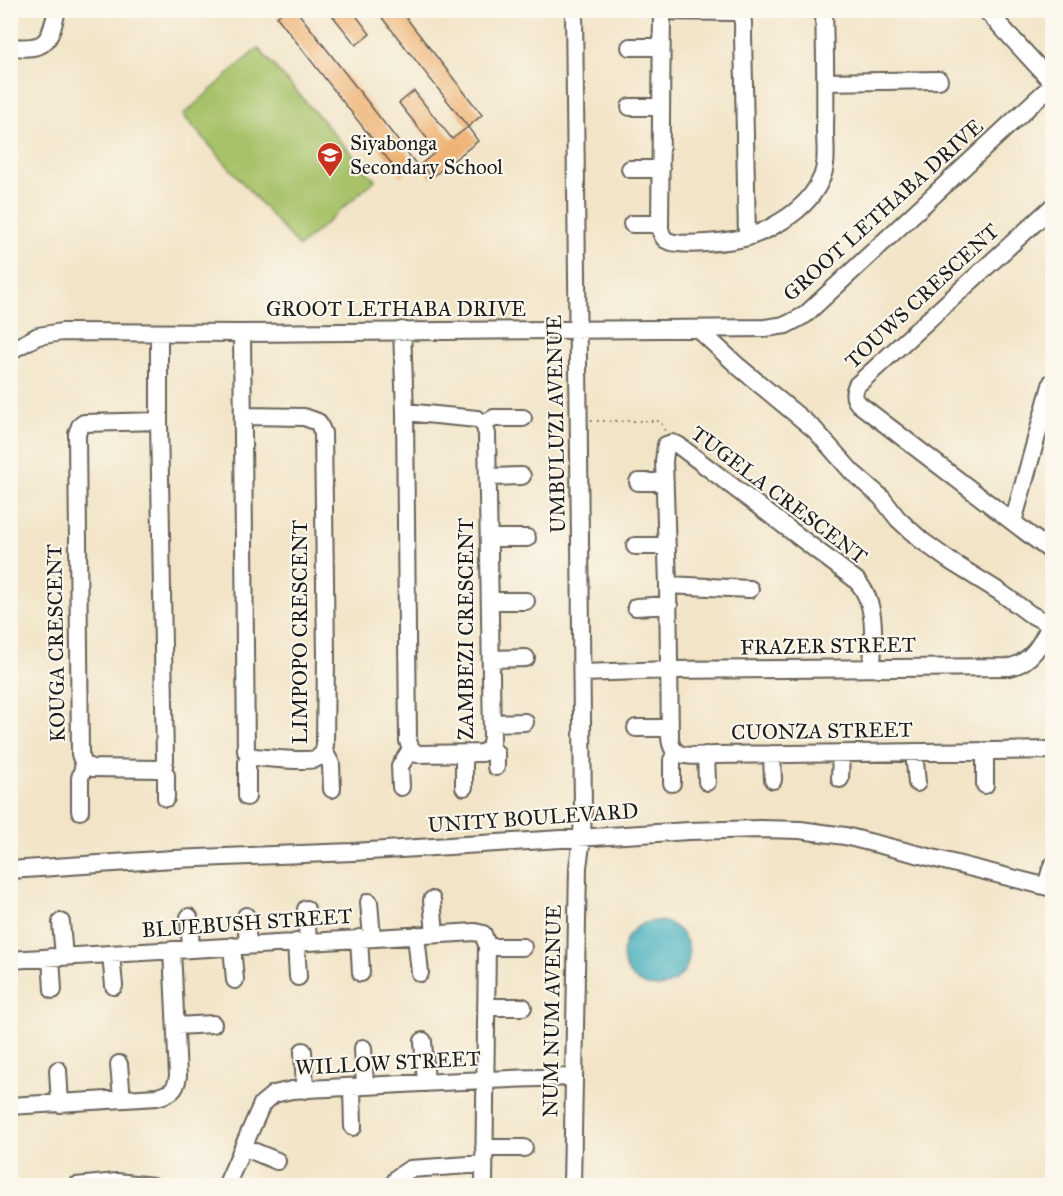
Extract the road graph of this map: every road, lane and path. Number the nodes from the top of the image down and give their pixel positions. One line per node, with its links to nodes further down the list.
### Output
1 (57, 10): 6 (street)
2 (574, 10): 22 (street, UMBULUZI AVENUE)
3 (824, 10): 10 (street)
4 (662, 11): 8 (street); 19 (street)
5 (994, 13): 11 (street)
6 (10, 47)
7 (630, 47): 8 (street)
8 (662, 47): 13 (street)
9 (939, 80): 10 (street)
10 (826, 82): 19 (street)
11 (1053, 83): 20 (street, GROOT LETHABA DRIVE)
12 (630, 107): 13 (street)
13 (661, 107): 15 (street)
14 (630, 169): 15 (street)
15 (661, 170): 17 (street)
16 (1053, 207): 38 (street, TOUWS CRESCENT)
17 (660, 224): 18 (street); 19 (street)
18 (632, 225)
19 (747, 237)
20 (698, 329): 22 (street, GROOT LETHABA DRIVE); 50 (street)
21 (402, 330): 22 (street, GROOT LETHABA DRIVE); 24 (street, GROOT LETHABA DRIVE); 27 (street)
22 (578, 330): 31 (street, UMBULUZI AVENUE)
23 (159, 333): 24 (street, GROOT LETHABA DRIVE); 25 (street, GROOT LETHABA DRIVE); 30 (street)
24 (242, 333): 28 (street)
25 (10, 351)
26 (1053, 382): 38 (street)
27 (405, 412): 32 (street); 61 (street)
28 (243, 416): 63 (street, LIMPOPO CRESCENT); 71 (street)
29 (523, 418): 32 (street)
30 (159, 421): 72 (street, KOUGA CRESCENT); 74 (street)
31 (579, 421): 33 (path); 55 (street, UMBULUZI AVENUE)
32 (484, 424): 35 (street, ZAMBEZI CRESCENT)
33 (670, 443): 37 (street, TUGELA CRESCENT); 53 (street, TUGELA CRESCENT)
34 (522, 476): 35 (street)
35 (488, 477): 40 (street, ZAMBEZI CRESCENT)
36 (638, 482): 37 (street)
37 (665, 482): 42 (street, TUGELA CRESCENT)
38 (1013, 522): 43 (street, TOUWS CRESCENT)
39 (527, 537): 40 (street)
40 (489, 538): 47 (street, ZAMBEZI CRESCENT)
41 (634, 546): 42 (street)
42 (667, 546): 44 (street, TUGELA CRESCENT)
43 (1053, 552)
44 (668, 585): 45 (street); 48 (street, TUGELA CRESCENT)
45 (750, 589)
46 (526, 600): 47 (street)
47 (490, 601): 52 (street, ZAMBEZI CRESCENT)
48 (669, 605): 49 (street); 54 (street, TUGELA CRESCENT)
49 (636, 607)
50 (1050, 632): 53 (street, FRAZER STREET)
51 (526, 658): 52 (street)
52 (491, 659): 57 (street, ZAMBEZI CRESCENT)
53 (872, 668): 54 (street, FRAZER STREET)
54 (670, 670): 55 (street, FRAZER STREET); 59 (street)
55 (582, 673): 87 (street, UMBULUZI AVENUE)
56 (525, 722): 57 (street)
57 (492, 723): 60 (street, ZAMBEZI CRESCENT)
58 (636, 728): 59 (street)
59 (670, 728): 66 (street)
60 (490, 748): 68 (street, ZAMBEZI CRESCENT); 73 (street)
61 (411, 750): 68 (street, ZAMBEZI CRESCENT); 81 (street)
62 (1053, 750): 64 (street, CUONZA STREET)
63 (324, 751): 71 (street, LIMPOPO CRESCENT); 83 (street)
64 (985, 751): 65 (street, CUONZA STREET); 80 (street)
65 (914, 752): 67 (street, CUONZA STREET); 79 (street)
66 (677, 753): 70 (street, CUONZA STREET); 78 (street)
67 (841, 753): 69 (street, CUONZA STREET); 75 (street)
68 (464, 754): 82 (street)
69 (772, 754): 70 (street, CUONZA STREET); 76 (street)
70 (706, 755): 77 (street)
71 (250, 757): 84 (street)
72 (84, 765): 74 (street, KOUGA CRESCENT); 86 (street)
73 (496, 767)
74 (161, 768): 85 (street)
75 (840, 779)
76 (773, 780)
77 (707, 782)
78 (672, 783)
79 (917, 783)
80 (985, 785)
81 (401, 787)
82 (464, 787)
83 (332, 789)
84 (247, 796)
85 (166, 798)
86 (80, 811)
87 (582, 838): 89 (street, UNITY BOULEVARD); 90 (street, UNITY BOULEVARD); 124 (street, NUM NUM AVENUE)
88 (1053, 866): 90 (street)
89 (10, 870)
90 (1049, 887)
91 (432, 900): 97 (street)
92 (369, 902): 99 (street)
93 (306, 909): 101 (street)
94 (246, 916): 102 (street)
95 (189, 917): 104 (street)
96 (61, 922): 107 (street)
97 (435, 934): 98 (street, BLUEBUSH STREET); 100 (street, BLUEBUSH STREET)
98 (416, 935): 99 (street, BLUEBUSH STREET); 110 (street)
99 (366, 938): 101 (street, BLUEBUSH STREET); 109 (street)
100 (486, 941): 103 (street, BLUEBUSH STREET); 115 (street)
101 (302, 942): 102 (street, BLUEBUSH STREET); 111 (street)
102 (240, 946): 104 (street, BLUEBUSH STREET); 112 (street)
103 (523, 947)
104 (191, 949): 105 (street, BLUEBUSH STREET)
105 (172, 950): 106 (street, BLUEBUSH STREET); 118 (street)
106 (111, 954): 107 (street, BLUEBUSH STREET); 113 (street)
107 (57, 957): 108 (street, BLUEBUSH STREET); 114 (street)
108 (10, 960)
109 (361, 973)
110 (420, 973)
111 (298, 977)
112 (235, 980)
113 (114, 986)
114 (53, 990)
115 (486, 1007): 116 (street); 125 (street)
116 (523, 1007)
117 (213, 1024): 118 (street)
118 (176, 1026): 129 (street)
119 (423, 1041): 126 (street)
120 (363, 1048): 127 (street)
121 (303, 1051): 128 (street)
122 (119, 1064): 129 (street)
123 (58, 1070): 130 (street)
124 (573, 1077): 125 (street, WILLOW STREET); 143 (street, NUM NUM AVENUE)
125 (484, 1079): 126 (street, WILLOW STREET); 135 (street)
126 (426, 1083): 127 (street, WILLOW STREET)
127 (359, 1087): 128 (street, WILLOW STREET); 132 (street)
128 (305, 1090): 133 (street, WILLOW STREET)
129 (122, 1100): 130 (street)
130 (60, 1104): 131 (street)
131 (10, 1106)
132 (353, 1128)
133 (243, 1147): 136 (street); 140 (street, WILLOW STREET)
134 (524, 1148): 135 (street)
135 (484, 1156): 141 (street); 142 (street)
136 (278, 1161)
137 (99, 1184): 138 (street); 139 (street)
138 (76, 1185)
139 (143, 1185)
140 (226, 1185)
141 (392, 1185)
142 (484, 1185)
143 (572, 1185)

